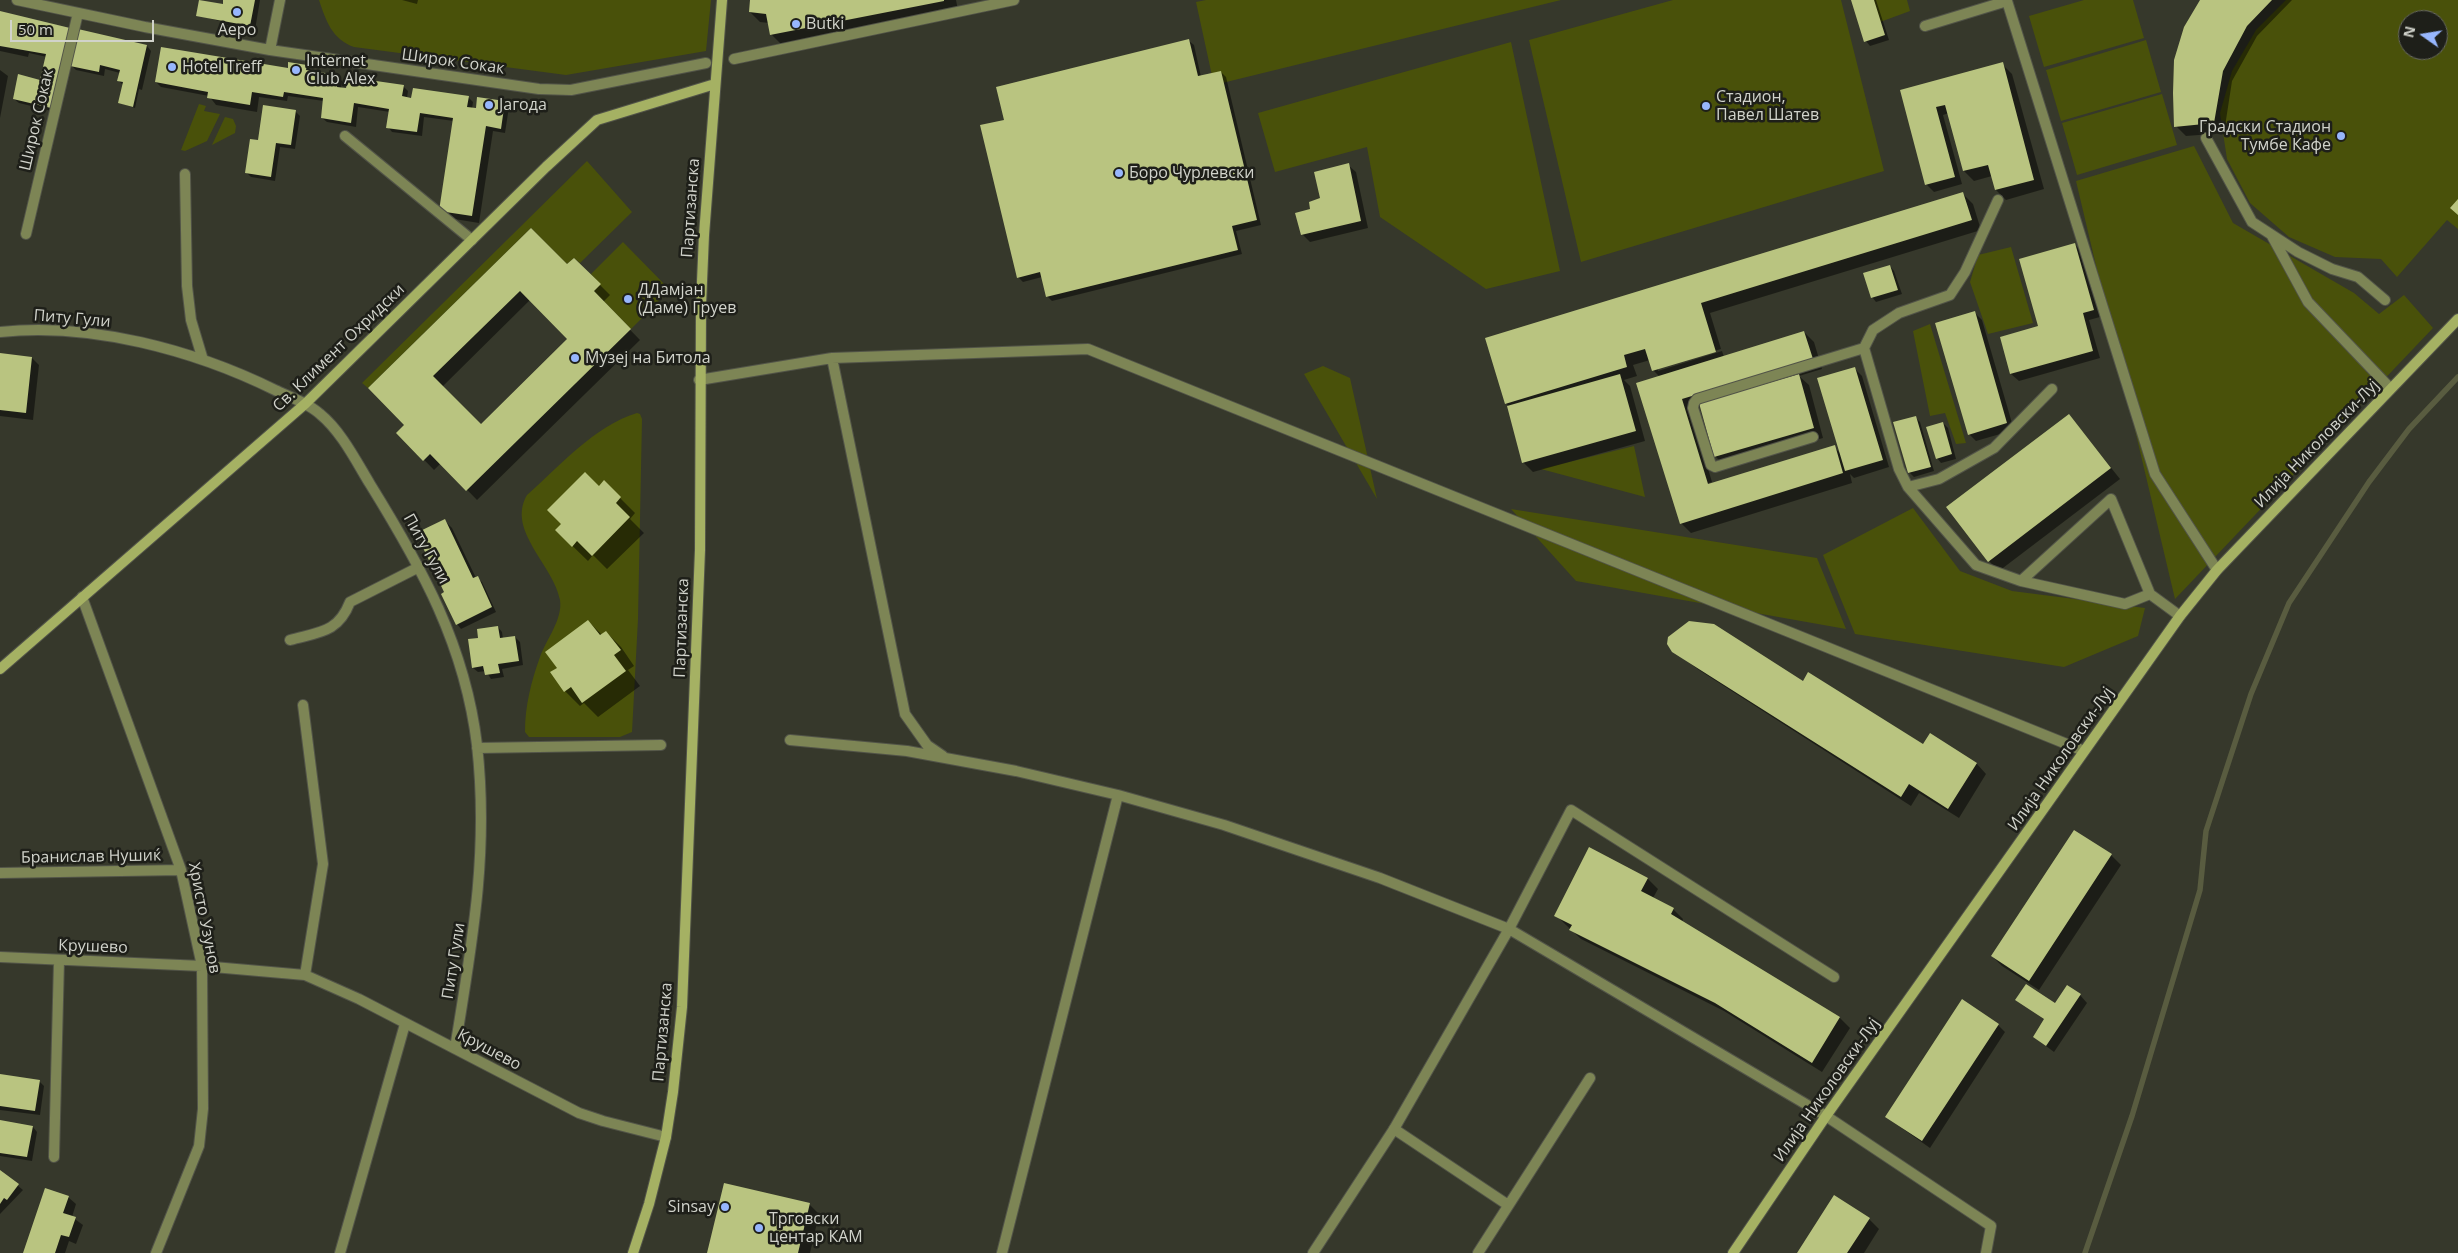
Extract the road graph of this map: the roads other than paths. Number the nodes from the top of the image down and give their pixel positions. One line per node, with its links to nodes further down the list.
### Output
1 (16, 0): 5 (street, Широк Сокак)
2 (280, 0): 7 (street)
3 (722, 0): 10 (street, Партизанска)
4 (1014, 0): 8 (street)
5 (78, 13): 7 (street, Широк Сокак); 15 (street, Широк Сокак)
6 (1925, 26): 31 (street)
7 (270, 50): 9 (street, Широк Сокак)
8 (734, 59)
9 (706, 63)
10 (715, 84): 17 (street, Св. Климент Охридски); 24 (street, Партизанска)
11 (345, 136): 17 (street)
12 (2206, 138): 16 (street)
13 (185, 174): 23 (street)
14 (1998, 200): 21 (street)
15 (26, 234)
16 (2271, 234): 18 (street); 26 (street)
17 (472, 240): 27 (street, Св. Климент Охридски)
18 (2385, 300)
19 (2458, 319): 26 (street, Илија Николовски-Луј)
20 (0, 332): 23 (street, Питу Гули)
21 (1864, 348): 28 (street); 29 (street)
22 (832, 358): 24 (street); 42 (street); 43 (street)
23 (203, 360): 27 (street, Питу Гули)
24 (699, 380): 58 (street, Партизанска)
25 (2052, 388): 29 (street)
26 (2390, 388): 31 (street, Илија Николовски-Луј)
27 (305, 404): 30 (street, Питу Гули); 34 (street, Св. Климент Охридски)
28 (1813, 437)
29 (1908, 487): 32 (street)
30 (418, 567): 36 (street); 41 (street, Питу Гули)
31 (2217, 570): 35 (street, Илија Николовски-Луј)
32 (2021, 581): 33 (street); 33 (street)
33 (2150, 594): 35 (street)
34 (82, 596): 37 (street, Св. Климент Охридски); 45 (street, Христо Узунов)
35 (2180, 616): 42 (street, Илија Николовски-Луј)
36 (290, 640)
37 (0, 669)
38 (303, 705): 51 (street)
39 (790, 740): 43 (street)
40 (661, 745): 41 (street)
41 (477, 748): 54 (street, Питу Гули)
42 (2084, 752): 56 (street, Илија Николовски-Луј)
43 (946, 758): 44 (street)
44 (1118, 794): 47 (street); 64 (street)
45 (182, 870): 46 (street, Бранислав Нушиќ); 50 (street, Христо Узунов)
46 (0, 873)
47 (1509, 928): 52 (street); 56 (street); 57 (street)
48 (0, 957): 49 (street, Крушево)
49 (59, 961): 50 (street, Крушево); 59 (street)
50 (202, 966): 51 (street, Крушево); 61 (street, Христо Узунов)
51 (305, 975): 53 (street, Крушево)
52 (1834, 977)
53 (405, 1024): 54 (street, Крушево); 62 (street)
54 (455, 1048): 58 (street, Крушево)
55 (1590, 1078): 60 (street)
56 (1826, 1116): 67 (street, Илија Николовски-Луј); 68 (street)
57 (1394, 1129): 60 (street); 65 (street)
58 (666, 1137): 63 (street, Партизанска)
59 (54, 1157)
60 (1508, 1206): 66 (street)
61 (156, 1253)
62 (340, 1253)
63 (634, 1253)
64 (1002, 1253)
65 (1313, 1253)
66 (1478, 1253)
67 (1733, 1253)
68 (1986, 1253)

